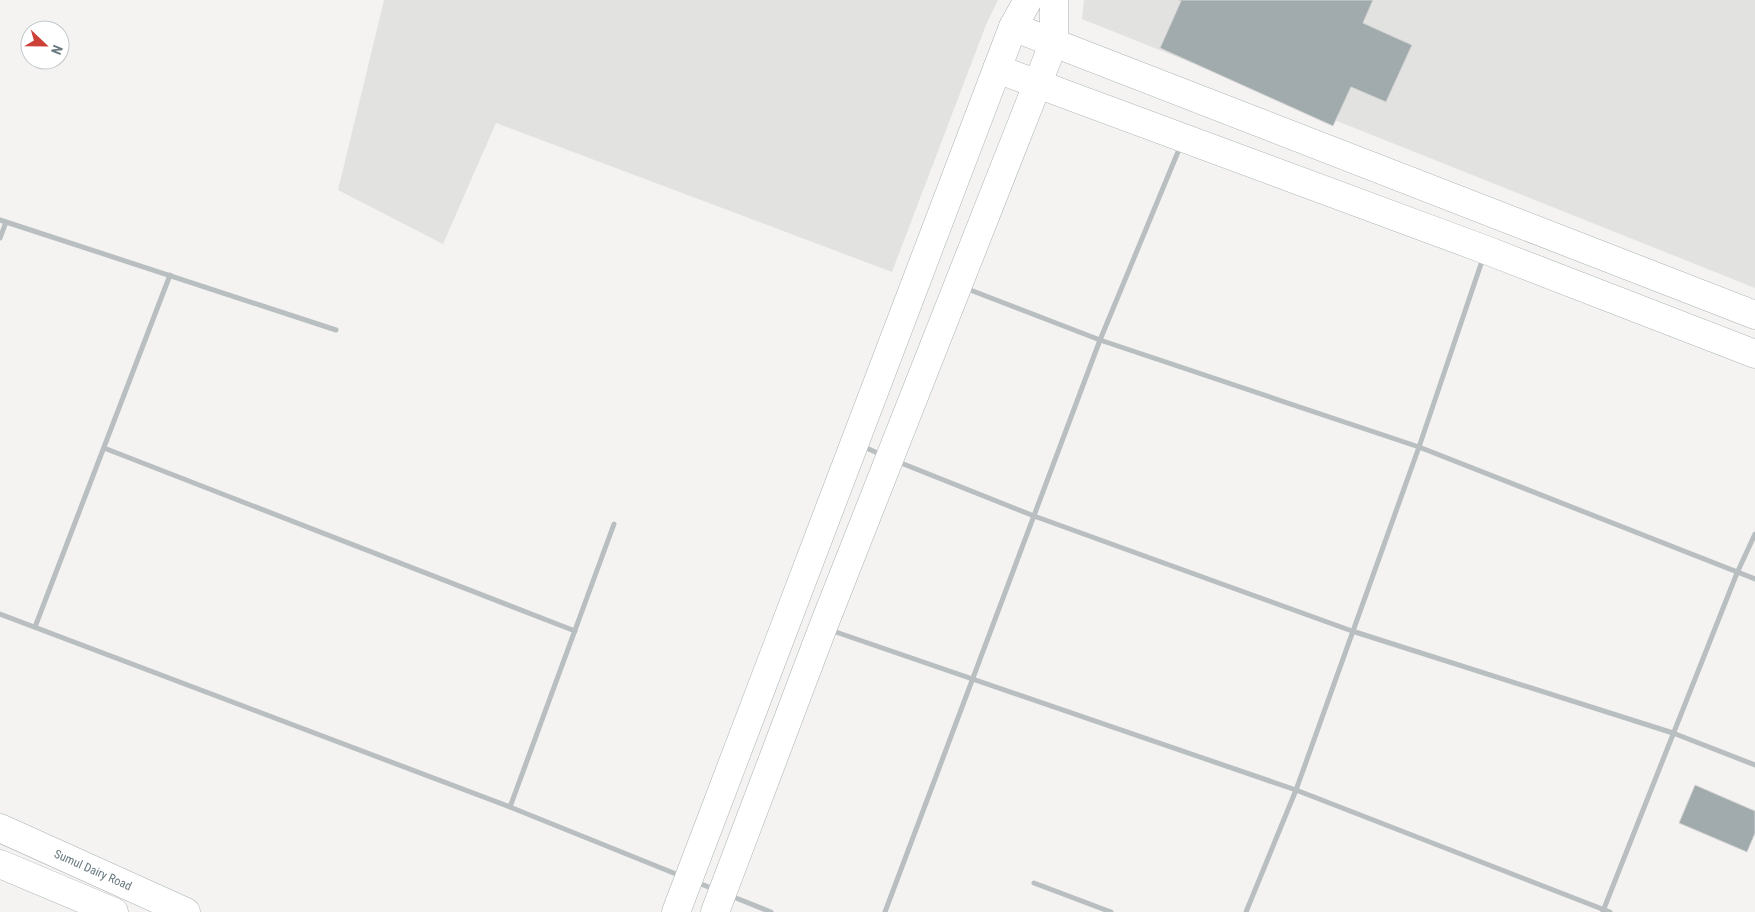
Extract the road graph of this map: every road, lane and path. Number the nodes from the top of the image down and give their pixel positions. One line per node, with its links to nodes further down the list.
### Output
1 (1028, 0): 3 (street)
2 (1054, 0): 4 (street)
3 (1012, 27): 4 (street); 5 (street)
4 (1054, 42): 6 (street); 13 (street)
5 (997, 69): 6 (street); 17 (street)
6 (1037, 84): 7 (street); 12 (street)
7 (1184, 139): 10 (street); 15 (street)
8 (3, 221): 9 (street); 11 (street)
9 (0, 238)
10 (1486, 250): 16 (street); 18 (street)
11 (170, 276): 14 (street); 19 (street)
12 (957, 286): 15 (street); 20 (street)
13 (1755, 315)
14 (336, 330)
15 (1100, 340): 18 (street); 21 (street)
16 (1755, 354)
17 (854, 443): 20 (street); 38 (street)
18 (1419, 447): 24 (street); 30 (street)
19 (104, 448): 27 (street); 29 (street)
20 (889, 458): 21 (street); 28 (street)
21 (1034, 516): 30 (street); 31 (street)
22 (614, 524): 29 (street)
23 (1755, 534): 24 (street)
24 (1737, 573): 25 (street); 32 (street)
25 (1755, 580)
26 (0, 614): 27 (street)
27 (35, 627): 35 (street)
28 (822, 627): 31 (street); 40 (street)
29 (575, 631): 35 (street)
30 (1352, 631): 32 (street); 34 (street)
31 (972, 680): 34 (street); 46 (street)
32 (1673, 733): 33 (street); 41 (street)
33 (1755, 765)
34 (1296, 790): 41 (street); 48 (street)
35 (510, 807): 38 (street)
36 (0, 828): 43 (street, Sumul Dairy Road)
37 (0, 864): 42 (street)
38 (689, 879): 40 (street); 44 (street)
39 (1034, 883): 47 (street)
40 (718, 902): 45 (street)
41 (1604, 911): 49 (street)
42 (114, 912)
43 (186, 912)
44 (676, 912)
45 (771, 912)
46 (886, 912)
47 (1111, 912)
48 (1246, 912)
49 (1610, 912)

